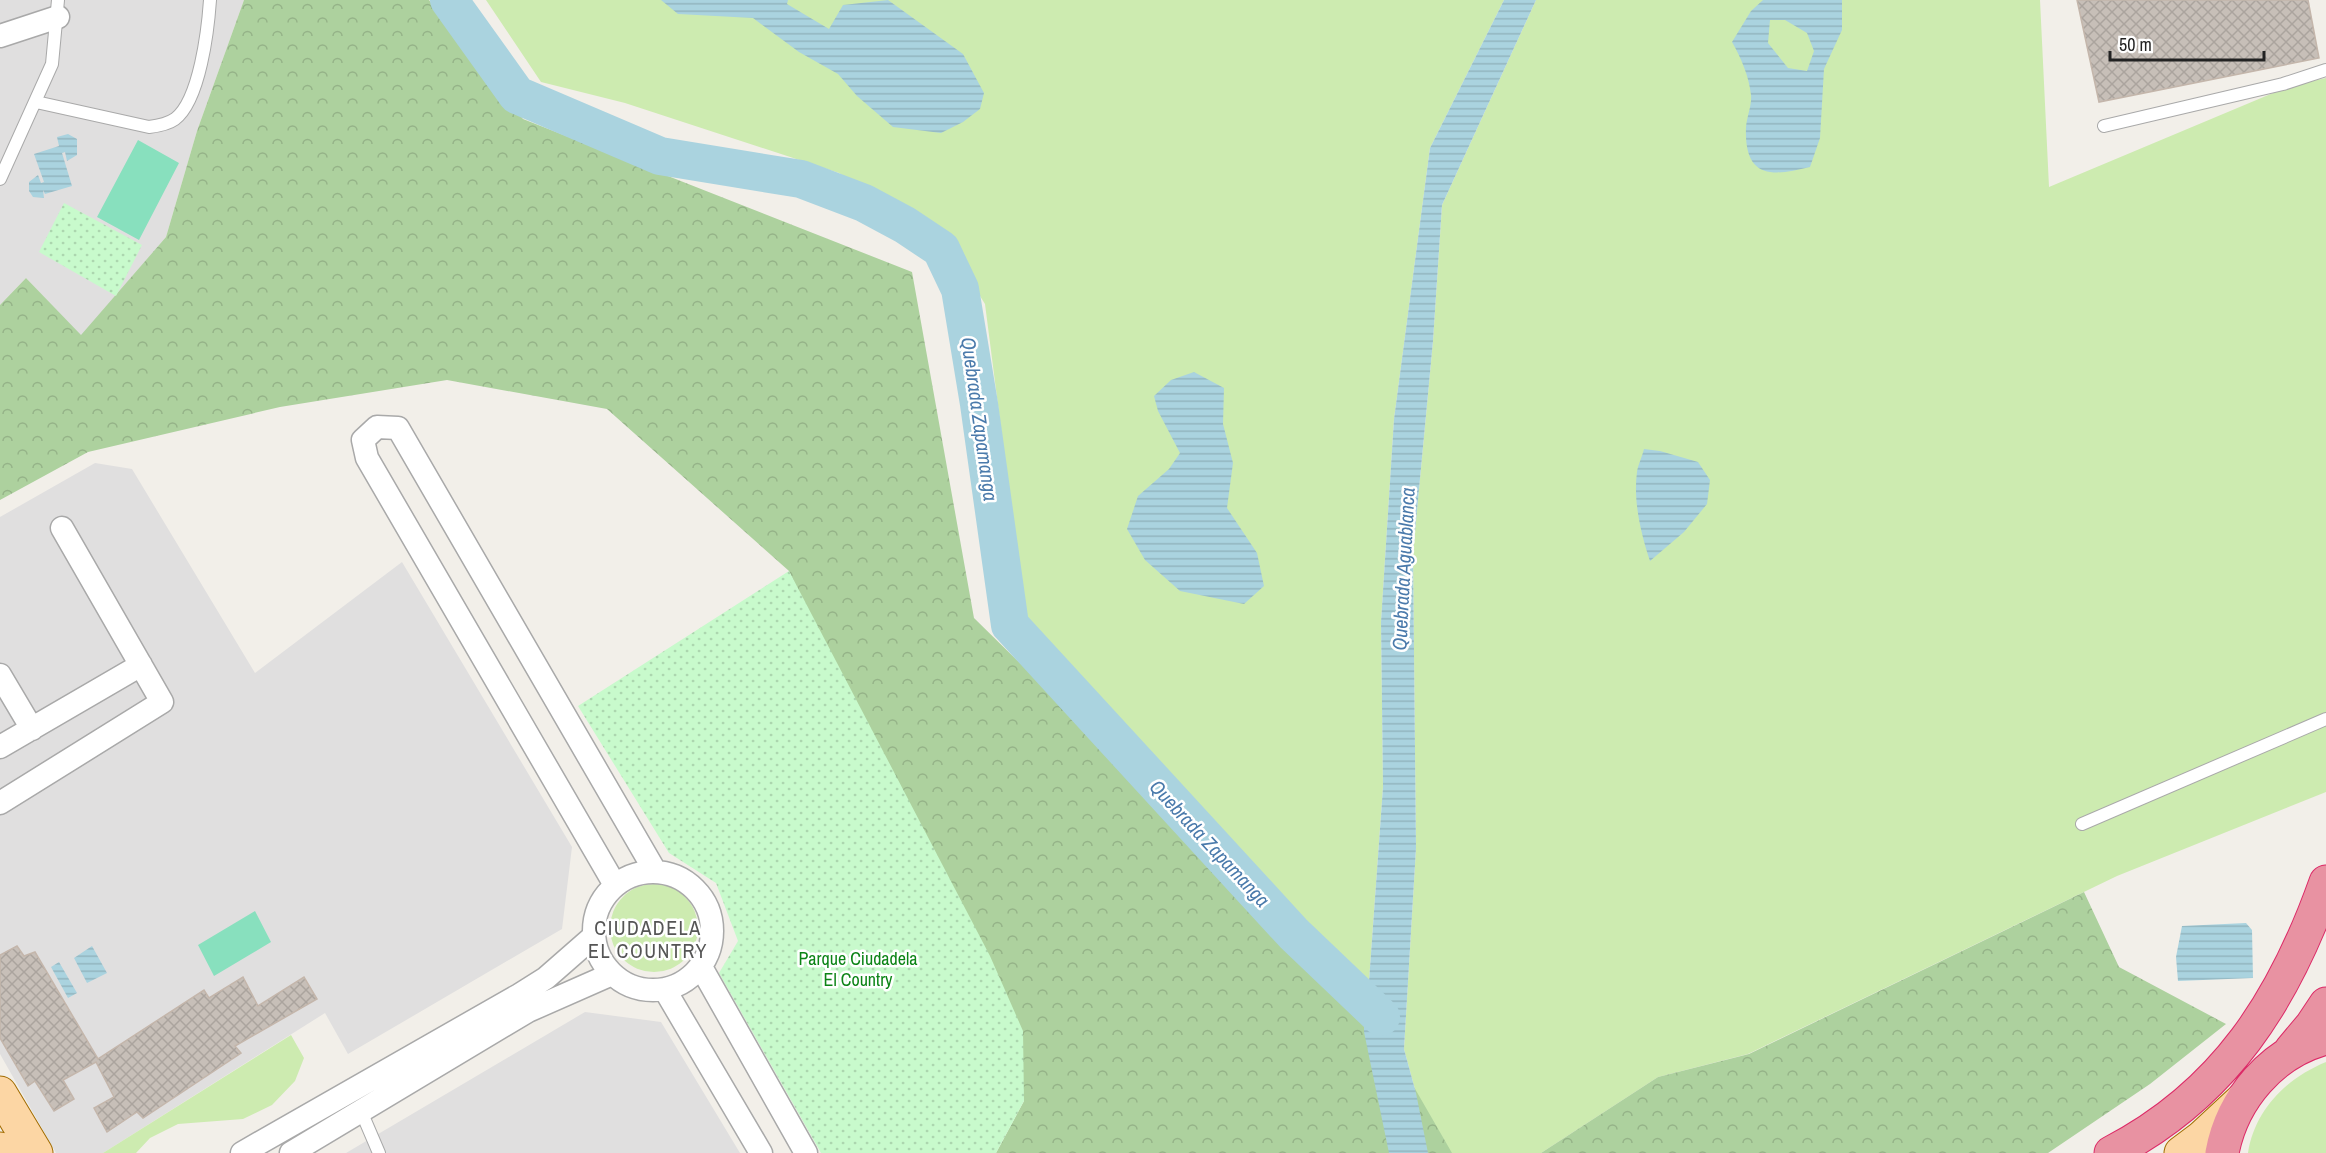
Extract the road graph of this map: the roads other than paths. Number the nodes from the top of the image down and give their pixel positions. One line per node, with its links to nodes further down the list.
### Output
1 (210, 0): 5 (lane)
2 (58, 8): 3 (street); 5 (lane)
3 (0, 36)
4 (2326, 70): 6 (lane)
5 (36, 102): 7 (lane)
6 (2104, 126)
7 (0, 178)
8 (62, 528): 9 (street)
9 (141, 665): 12 (street); 14 (street)
10 (0, 675): 12 (street)
11 (2326, 719): 15 (lane)
12 (32, 729): 13 (street)
13 (0, 747)
14 (0, 803)
15 (2082, 824)
16 (655, 871): 18 (street); 18 (street); 20 (street)
17 (2326, 882): 36 (highway)
18 (615, 885): 19 (street)
19 (594, 936): 21 (street); 26 (street)
20 (701, 967): 22 (street); 35 (street)
21 (612, 975): 22 (street); 26 (street)
22 (665, 990): 34 (street)
23 (2326, 1004): 25 (highway)
24 (2326, 1038): 25 (highway)
25 (2288, 1054): 28 (highway)
26 (386, 1083): 29 (street); 31 (street)
27 (0, 1093): 30 (main road)
28 (2243, 1099): 37 (main road); 38 (highway)
29 (362, 1111): 32 (street); 33 (lane)
30 (36, 1153)
31 (242, 1153)
32 (291, 1153)
33 (379, 1153)
34 (761, 1153)
35 (806, 1153)
36 (2111, 1153)
37 (2181, 1153)
38 (2222, 1153)

